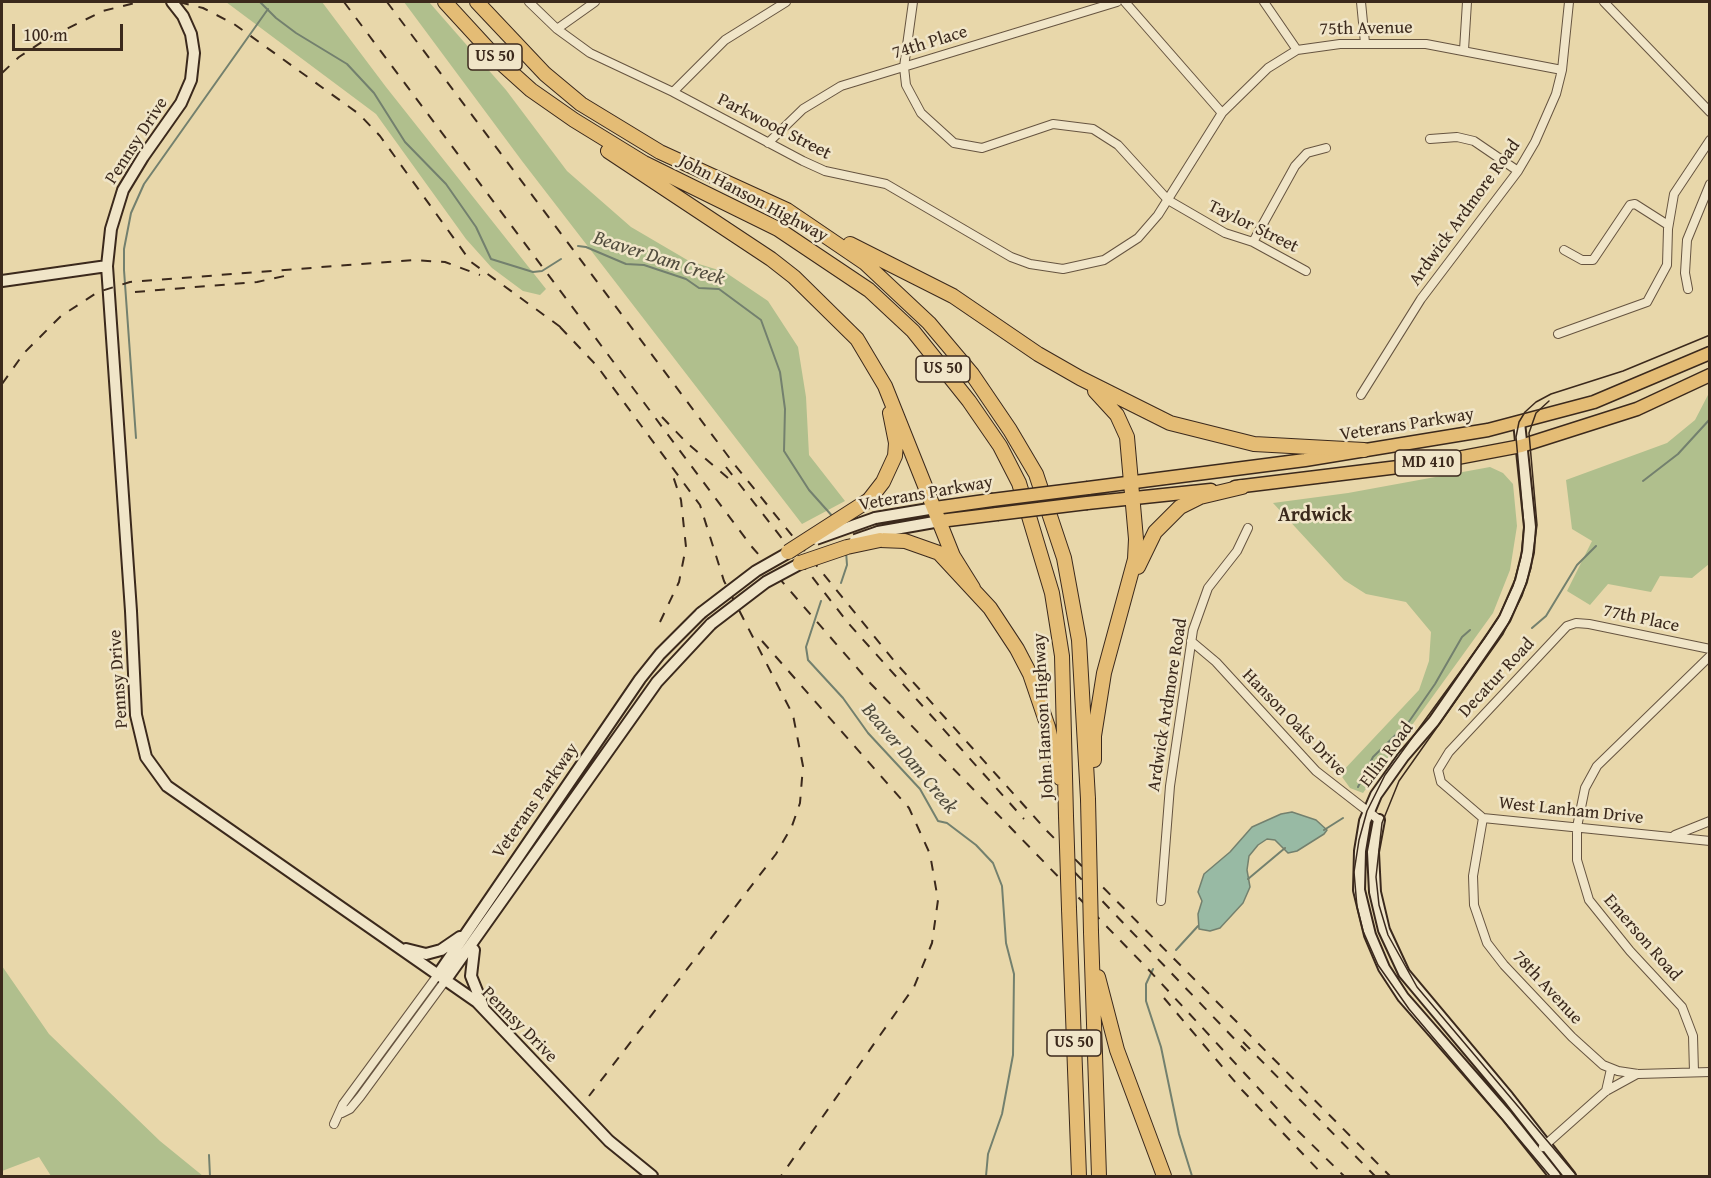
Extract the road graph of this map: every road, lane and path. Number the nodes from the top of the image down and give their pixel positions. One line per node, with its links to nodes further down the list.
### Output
1 (172, 2): 37 (main road, Pennsy Drive)
2 (445, 2): 23 (highway, John Hanson Highway / US 50)
3 (477, 2): 33 (highway, John Hanson Highway / US 50)
4 (543, 2): 15 (street)
5 (595, 2): 16 (street)
6 (786, 2): 22 (street)
7 (913, 2): 20 (street, Taylor Street)
8 (1117, 2): 20 (street, 74th Place)
9 (1125, 2): 25 (street)
10 (1264, 2): 18 (street)
11 (1361, 2): 17 (street)
12 (1467, 2): 19 (street)
13 (1569, 2): 21 (street, Ardwick Ardmore Road)
14 (1604, 2): 24 (street)
15 (532, 4): 16 (street, Parkwood Street)
16 (557, 29): 22 (street, Parkwood Street)
17 (1365, 43): 18 (street, 75th Avenue); 19 (street, 75th Avenue)
18 (1297, 50): 25 (street, 75th Avenue)
19 (1464, 50): 21 (street, 75th Avenue)
20 (904, 67): 28 (street, 74th Place); 32 (street, Taylor Street)
21 (1562, 70): 30 (street, Ardwick Ardmore Road)
22 (673, 92): 28 (street, Parkwood Street)
23 (552, 105): 41 (highway); 67 (highway, John Hanson Highway / US 50)
24 (1710, 112)
25 (1222, 113): 32 (street, 75th Avenue)
26 (1430, 140): 30 (street)
27 (1710, 140): 34 (street)
28 (768, 142): 32 (street, Parkwood Street)
29 (1326, 148): 35 (street)
30 (1518, 171): 46 (street, Ardwick Ardmore Road)
31 (1710, 184): 40 (street)
32 (1168, 200): 35 (street, Taylor Street)
33 (787, 210): 45 (highway); 65 (highway, John Hanson Highway / US 50)
34 (1668, 225): 36 (street); 42 (street)
35 (1253, 242): 38 (street, Taylor Street)
36 (1564, 250)
37 (107, 266): 39 (main road); 77 (main road, Pennsy Drive)
38 (1306, 271)
39 (2, 281)
40 (1688, 289)
41 (836, 317): 53 (highway); 56 (highway, bridge)
42 (1558, 334)
43 (1710, 353): 47 (main road, Veterans Parkway / MD 410)
44 (1710, 375): 48 (main road, Veterans Parkway / MD 410)
45 (1080, 378): 49 (highway); 50 (highway)
46 (1361, 395)
47 (1520, 422): 48 (main road, Ellin Road); 49 (main road, Veterans Parkway / MD 410)
48 (1521, 446): 51 (main road, Veterans Parkway / MD 410); 66 (main road, Ellin Road)
49 (1365, 450): 50 (main road, Veterans Parkway / MD 410)
50 (1133, 482): 52 (highway); 53 (main road, Veterans Parkway / MD 410, bridge)
51 (1242, 487): 52 (main road, Veterans Parkway / MD 410); 59 (highway)
52 (1133, 498): 53 (main road, Veterans Parkway / MD 410, bridge); 59 (highway)
53 (938, 515): 55 (main road, Veterans Parkway / MD 410); 56 (main road, Veterans Parkway / MD 410, bridge); 58 (highway)
54 (1248, 528): 61 (street, Ardwick Ardmore Road)
55 (879, 536): 57 (highway, bridge); 58 (highway)
56 (788, 552): 75 (main road, Veterans Parkway / MD 410, bridge)
57 (800, 563): 76 (main road, Veterans Parkway, bridge)
58 (973, 588): 67 (highway)
59 (1116, 622): 65 (highway)
60 (1567, 626): 62 (street, 77th Place); 64 (street, Decatur Road)
61 (1191, 641): 66 (street, Hanson Oaks Drive); 74 (street, Ardwick Ardmore Road)
62 (1710, 649)
63 (1710, 656): 71 (street, Emerson Road)
64 (1449, 752): 68 (street, West Lanham Drive)
65 (1088, 799): 78 (highway, John Hanson Highway / US 50, bridge)
66 (1368, 813): 69 (street, Hanson Oaks Drive); 87 (main road, Ellin Road)
67 (1066, 816): 89 (highway, John Hanson Highway / US 50, bridge)
68 (1483, 818): 71 (street, West Lanham Drive); 81 (street, 78th Avenue)
69 (1379, 820): 87 (main road, Ellin Road)
70 (1710, 820): 72 (street)
71 (1577, 827): 72 (street, West Lanham Drive); 82 (street, Emerson Road)
72 (1672, 836): 73 (street, West Lanham Drive)
73 (1710, 841)
74 (1161, 901)
75 (482, 912): 77 (main road); 79 (main road, Veterans Parkway / MD 410)
76 (479, 935): 79 (main road, Veterans Parkway); 80 (main road)
77 (400, 948): 79 (main road, Pennsy Drive)
78 (1091, 959): 90 (highway, John Hanson Highway / US 50); 91 (highway)
79 (441, 979): 80 (main road, Pennsy Drive); 86 (street, Veterans Parkway)
80 (485, 1009): 88 (main road, Pennsy Drive)
81 (1611, 1069): 84 (street, 78th Avenue); 85 (street)
82 (1694, 1072): 83 (street, 78th Avenue); 84 (street, 78th Avenue)
83 (1710, 1072)
84 (1638, 1074): 85 (street)
85 (1606, 1091): 87 (street)
86 (334, 1124)
87 (1541, 1148): 92 (main road, Ellin Road); 93 (main road, Ellin Road)
88 (652, 1176)
89 (1079, 1176)
90 (1099, 1176)
91 (1164, 1176)
92 (1555, 1176)
93 (1570, 1176)

